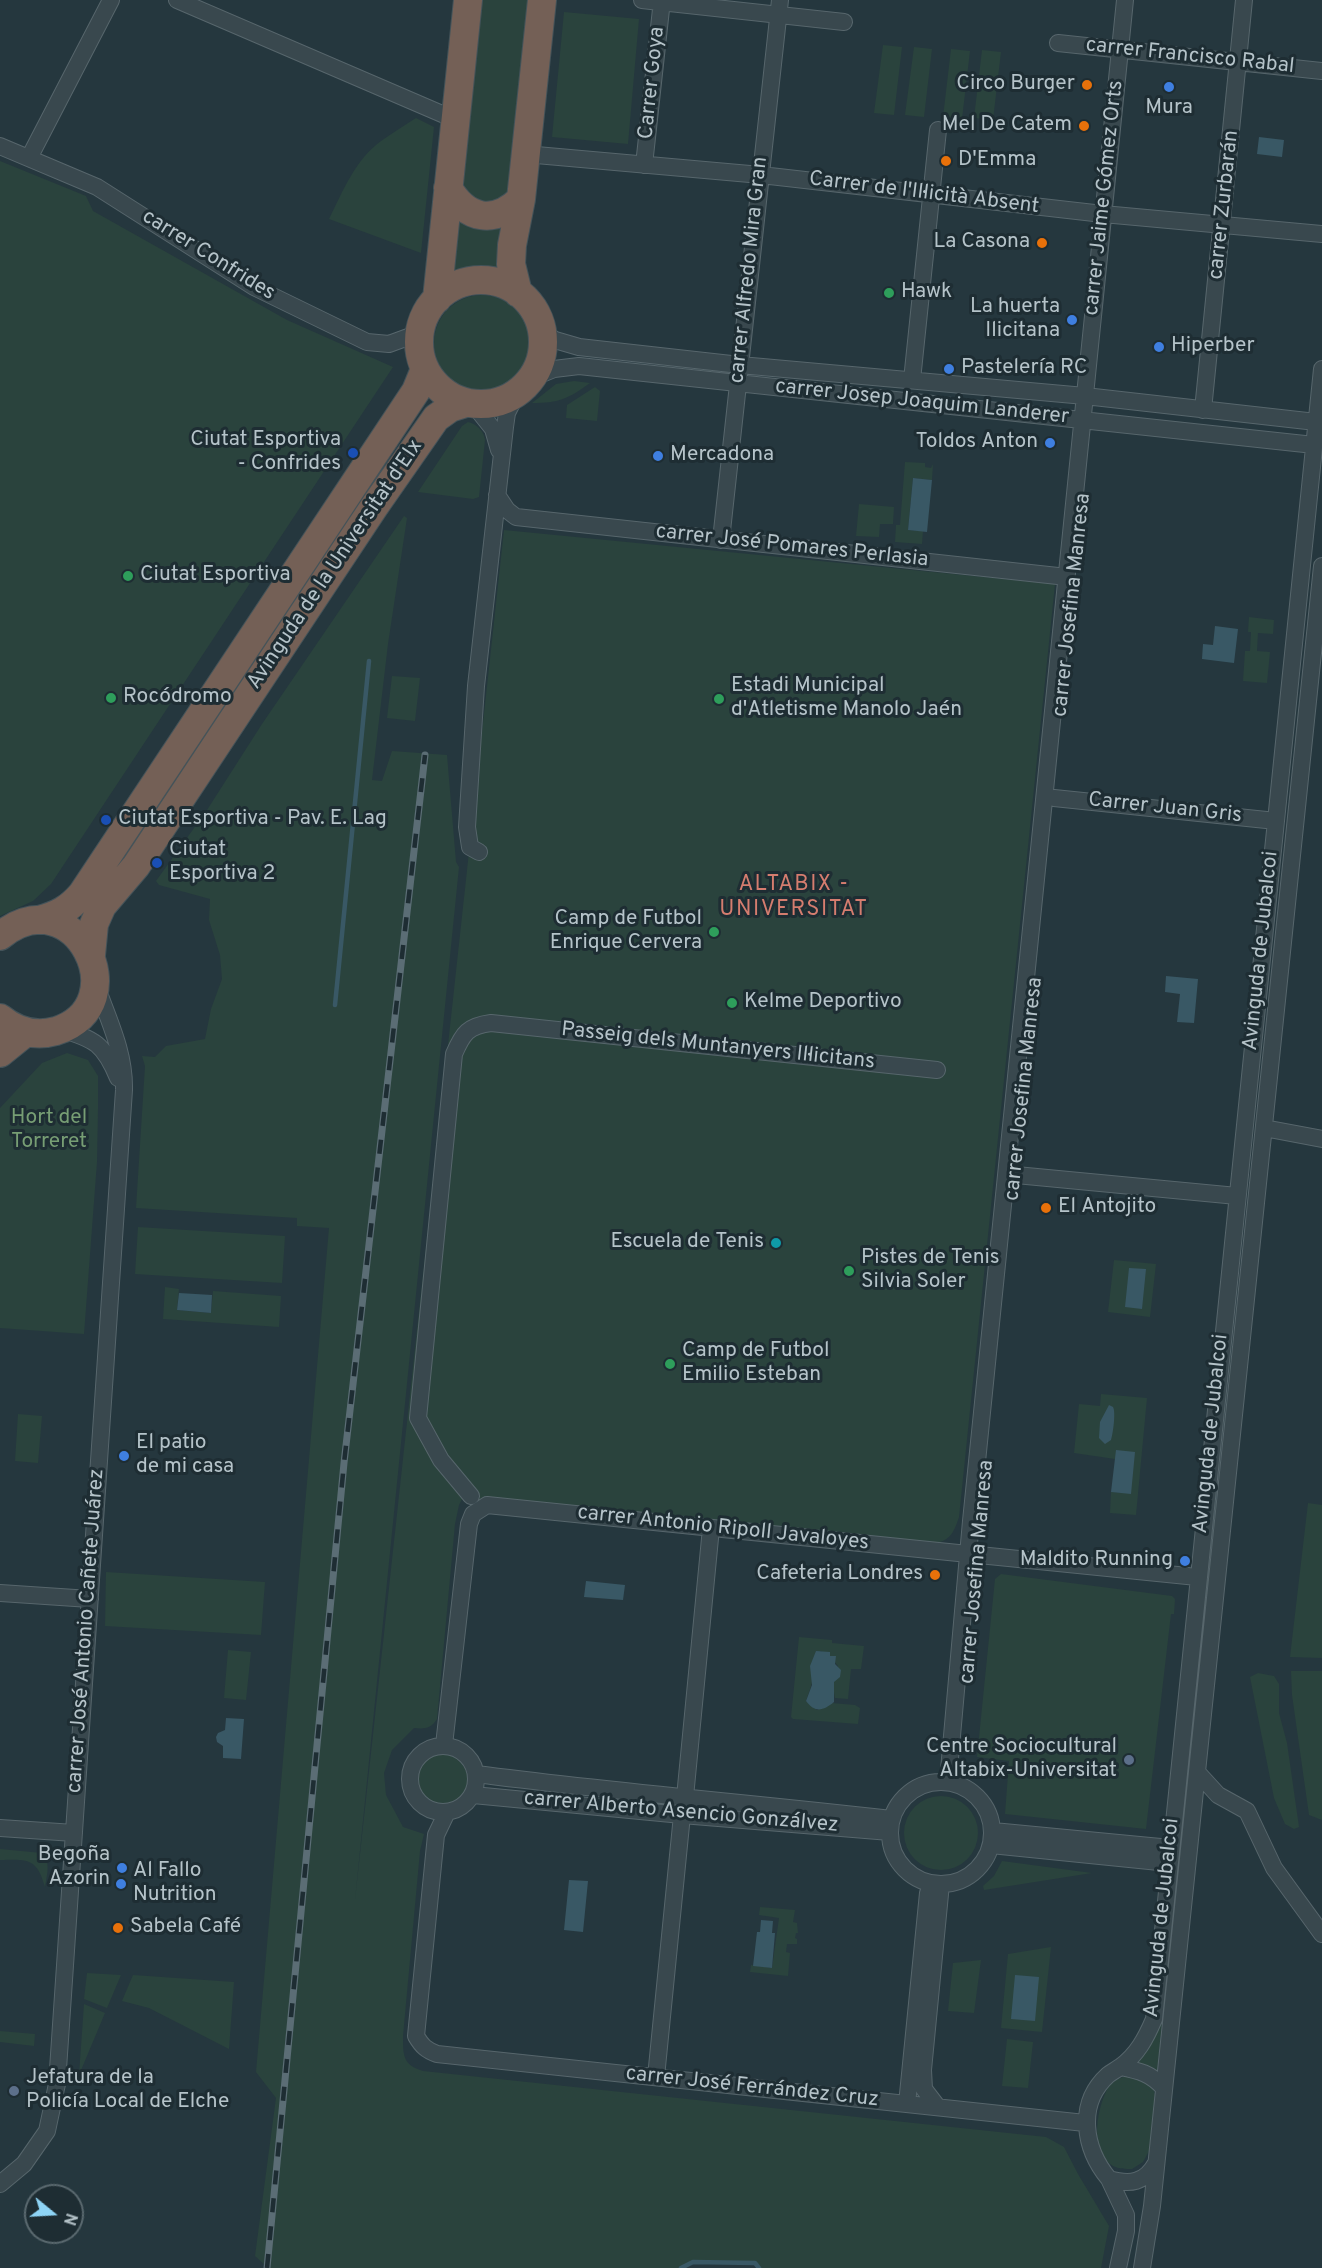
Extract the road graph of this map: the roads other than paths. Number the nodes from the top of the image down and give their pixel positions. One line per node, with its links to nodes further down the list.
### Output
1 (111, 0): 19 (street)
2 (177, 0): 15 (street)
3 (468, 0): 15 (highway)
4 (542, 0): 18 (highway)
5 (642, 0): 8 (street)
6 (1125, 0): 12 (street, carrer Jaime Gómez Orts)
7 (1244, 0): 13 (street, carrer Zurbarán)
8 (662, 1): 9 (street); 20 (street, Carrer Goya)
9 (779, 7): 10 (street); 21 (street, carrer Alfredo Mira Gran)
10 (844, 22)
11 (1058, 43): 12 (street, carrer Francisco Rabal)
12 (1120, 50): 13 (street, carrer Francisco Rabal); 25 (street, carrer Jaime Gómez Orts)
13 (1239, 62): 14 (street, carrer Francisco Rabal); 26 (street, carrer Zurbarán)
14 (1322, 71)
15 (456, 120): 22 (highway)
16 (938, 130): 23 (street)
17 (0, 146): 19 (street, carrer Confrides)
18 (525, 154): 20 (street, Carrer de l'Il·licità Absent); 24 (highway)
19 (29, 158): 31 (street, carrer Confrides)
20 (644, 165): 21 (street, Carrer de l'Il·licità Absent)
21 (761, 175): 23 (street, Carrer de l'Il·licità Absent); 32 (street, carrer Alfredo Mira Gran)
22 (448, 188): 24 (highway); 29 (highway)
23 (931, 195): 25 (street, Carrer de l'Il·licità Absent); 35 (street)
24 (521, 199): 28 (highway)
25 (1103, 214): 26 (street, Carrer de l'Il·licità Absent); 38 (street, carrer Jaime Gómez Orts)
26 (1223, 225): 27 (street, Carrer de l'Il·licità Absent); 40 (street, carrer Zurbarán)
27 (1322, 234)
28 (518, 292): 29 (highway); 30 (highway)
29 (437, 299): 31 (highway)
30 (542, 332): 32 (street, carrer Josep Joaquim Landerer); 37 (highway)
31 (420, 333): 33 (highway)
32 (740, 365): 35 (street, carrer Josep Joaquim Landerer); 36 (street, carrer Alfredo Mira Gran)
33 (425, 369): 39 (highway); 53 (highway, Avinguda de la Universitat d'Elx)
34 (1322, 369): 42 (street, Avinguda de Jubalcoi)
35 (912, 380): 38 (street, carrer Josep Joaquim Landerer)
36 (738, 383): 37 (street, carrer Josep Joaquim Landerer); 41 (street, carrer Josep Joaquim Landerer); 47 (street, carrer Alfredo Mira Gran)
37 (525, 385): 39 (highway); 44 (street)
38 (1085, 396): 40 (street, carrer Josep Joaquim Landerer); 41 (street, carrer Jaime Gómez Orts)
39 (470, 403): 44 (street); 55 (highway, Avinguda de la Universitat d'Elx)
40 (1203, 410): 42 (street, carrer Josep Joaquim Landerer)
41 (1088, 420): 43 (street, carrer Josep Joaquim Landerer); 49 (street, carrer Josefina Manresa); 50 (street, carrer Josefina Manresa)
42 (1316, 422): 43 (street, Avinguda de Jubalcoi)
43 (1314, 445): 51 (street, Avinguda de Jubalcoi)
44 (498, 488): 45 (street); 46 (street)
45 (516, 517): 46 (street); 47 (street, carrer José Pomares Perlasia)
46 (492, 529): 52 (street)
47 (721, 540): 49 (street, carrer José Pomares Perlasia)
48 (1322, 566): 62 (street, Avinguda de Jubalcoi)
49 (1067, 577): 68 (street, carrer Josefina Manresa)
50 (1054, 798): 51 (street, Carrer Juan Gris); 64 (street, carrer Josefina Manresa)
51 (1276, 821): 65 (street, Avinguda de Jubalcoi)
52 (479, 852)
53 (39, 920): 54 (highway, Avinguda de la Universitat d'Elx); 55 (highway)
54 (0, 936)
55 (93, 968): 57 (highway, Avinguda de la Universitat d'Elx); 61 (street, carrer José Antonio Cañete Juárez)
56 (0, 1018): 58 (highway)
57 (60, 1029): 58 (highway); 61 (street, carrer José Antonio Cañete Juárez)
58 (26, 1032): 59 (highway)
59 (0, 1053)
60 (937, 1070): 66 (street, Passeig dels Muntanyers Il·licitans)
61 (124, 1089): 71 (street, carrer José Antonio Cañete Juárez)
62 (1264, 1128): 63 (street); 73 (street, Avinguda de Jubalcoi)
63 (1322, 1139)
64 (1016, 1175): 65 (street); 68 (street, carrer Josefina Manresa)
65 (1237, 1196): 69 (street, Avinguda de Jubalcoi)
66 (475, 1503): 67 (street, carrer Antonio Ripoll Javaloyes); 72 (street)
67 (711, 1528): 68 (street, carrer Antonio Ripoll Javaloyes); 77 (street)
68 (973, 1555): 69 (street, carrer Antonio Ripoll Javaloyes); 75 (street, carrer Josefina Manresa)
69 (1197, 1577): 86 (street, Avinguda de Jubalcoi)
70 (0, 1593): 71 (street)
71 (90, 1599): 84 (street, carrer José Antonio Cañete Juárez)
72 (444, 1745): 74 (street); 79 (street)
73 (1197, 1772): 78 (street); 81 (street, Avinguda de Jubalcoi)
74 (476, 1774): 76 (street); 77 (street, carrer Alberto Asencio Gonzálvez)
75 (953, 1783): 82 (street); 85 (street)
76 (473, 1795): 79 (street); 80 (street, carrer Alberto Asencio Gonzálvez)
77 (685, 1797): 82 (street, carrer Alberto Asencio Gonzálvez)
78 (1226, 1800): 81 (street); 88 (street)
79 (447, 1812): 91 (street, carrer José Ferrández Cruz)
80 (682, 1815): 82 (street, carrer Alberto Asencio Gonzálvez); 91 (street)
81 (1192, 1822): 92 (street, Avinguda de Jubalcoi)
82 (891, 1825): 87 (street)
83 (0, 1828): 84 (street)
84 (74, 1833): 99 (street, carrer José Antonio Cañete Juárez)
85 (992, 1838): 86 (street); 87 (street)
86 (1170, 1856): 89 (street, Avinguda de Jubalcoi)
87 (935, 1883): 90 (street); 95 (street)
88 (1322, 1934)
89 (1120, 2067): 92 (street); 96 (street, Avinguda de Jubalcoi)
90 (910, 2068): 93 (street); 94 (street)
91 (656, 2077): 93 (street, carrer José Ferrández Cruz)
92 (1164, 2088): 97 (street, Avinguda de Jubalcoi)
93 (883, 2102): 94 (street, carrer José Ferrández Cruz)
94 (907, 2104): 95 (street, carrer José Ferrández Cruz)
95 (938, 2106): 96 (street, carrer José Ferrández Cruz)
96 (1085, 2123): 98 (street)
97 (1156, 2163): 98 (street); 101 (street, Avinguda de Jubalcoi)
98 (1109, 2179): 100 (street)
99 (0, 2184)
100 (1119, 2268)
101 (1142, 2268)

